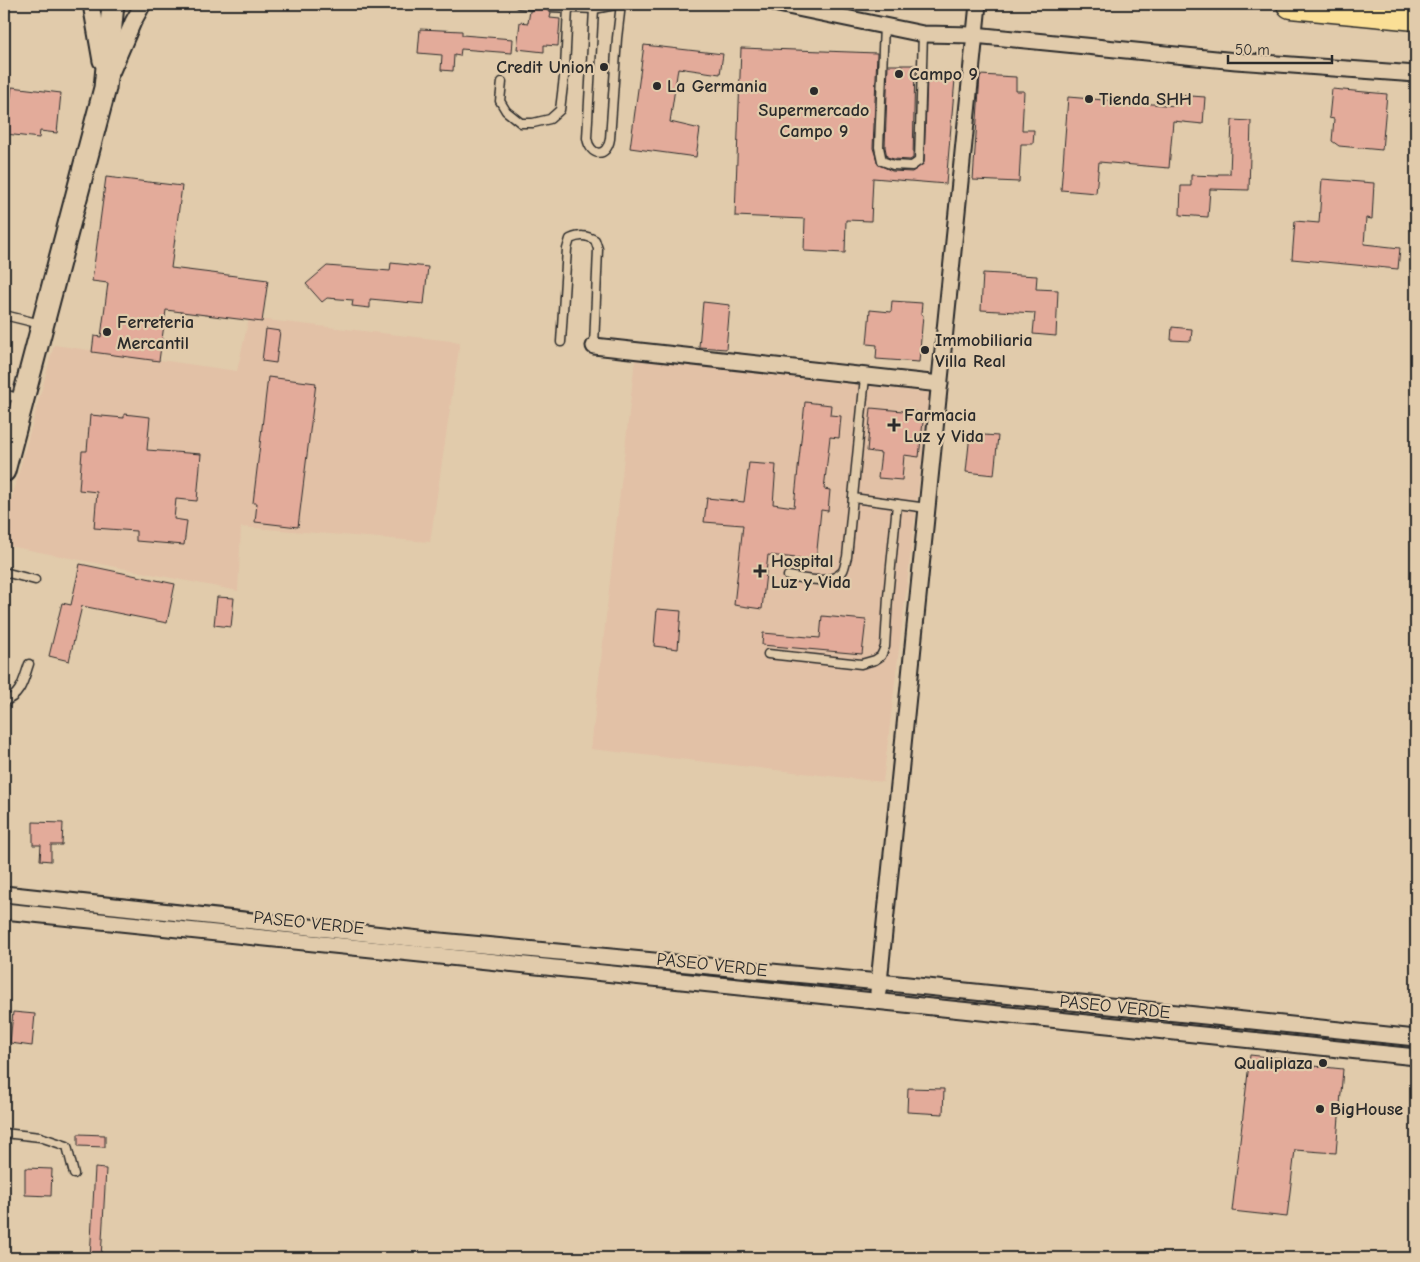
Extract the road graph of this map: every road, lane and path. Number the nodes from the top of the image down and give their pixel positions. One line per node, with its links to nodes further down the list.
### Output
1 (91, 4): 21 (street)
2 (113, 4): 21 (street)
3 (142, 4): 21 (street)
4 (518, 4): 10 (lane)
5 (621, 4): 14 (lane); 14 (lane)
6 (778, 4): 16 (street)
7 (978, 4): 18 (street)
8 (1291, 4): 15 (highway)
9 (1398, 4): 11 (highway)
10 (530, 5)
11 (1416, 6)
12 (551, 7): 13 (lane)
13 (568, 8): 14 (lane); 20 (lane)
14 (594, 9)
15 (1416, 16)
16 (884, 25): 17 (street); 17 (lane)
17 (923, 34): 18 (street)
18 (974, 35): 19 (street); 27 (street)
19 (1416, 74)
20 (502, 82)
21 (105, 88): 23 (street)
22 (4, 315): 23 (lane)
23 (43, 324): 28 (street)
24 (561, 342): 25 (lane)
25 (594, 346): 26 (street)
26 (865, 377): 27 (street); 30 (lane)
27 (940, 384): 32 (street)
28 (13, 397): 29 (street)
29 (4, 471)
30 (853, 498): 31 (lane); 34 (lane)
31 (897, 504): 32 (lane); 36 (lane)
32 (927, 508): 42 (street)
33 (4, 572): 35 (lane)
34 (788, 576)
35 (35, 580)
36 (768, 654)
37 (29, 664): 38 (lane)
38 (4, 701)
39 (4, 894): 41 (street, PASEO VERDE)
40 (4, 911): 41 (street, PASEO VERDE)
41 (428, 947): 42 (street, PASEO VERDE); 43 (street, PASEO VERDE)
42 (879, 982): 43 (street); 44 (street, PASEO VERDE)
43 (877, 1001): 45 (street, PASEO VERDE)
44 (1225, 1018): 45 (street); 46 (street, PASEO VERDE)
45 (1223, 1036): 47 (street, PASEO VERDE)
46 (1416, 1038)
47 (1416, 1056)
48 (4, 1133): 49 (lane)
49 (74, 1174)

